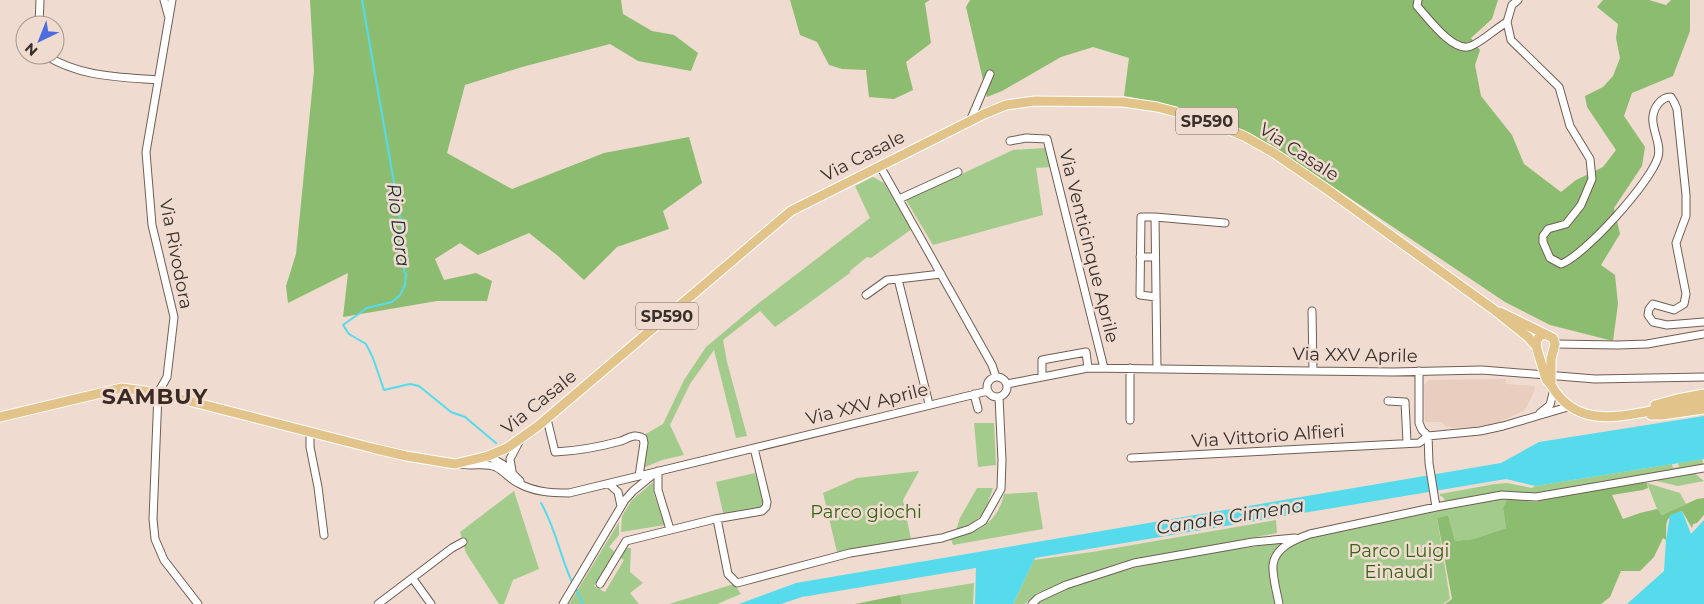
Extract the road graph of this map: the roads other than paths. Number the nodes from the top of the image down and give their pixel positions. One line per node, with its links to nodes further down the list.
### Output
1 (40, 0): 6 (street)
2 (164, 0): 7 (street)
3 (172, 0): 7 (street, Via Rivodora)
4 (1418, 0): 8 (street)
5 (1518, 0): 8 (street)
6 (39, 15)
7 (169, 18): 11 (street, Via Rivodora)
8 (1507, 22): 27 (street)
9 (60, 65): 11 (street)
10 (990, 74): 12 (street)
11 (158, 80): 44 (street, Via Rivodora)
12 (970, 121): 14 (main road, Via Casale / SP590); 25 (main road, Via Casale / SP590)
13 (1010, 141): 33 (street, Via Venticinque Aprile)
14 (880, 166): 16 (street); 57 (main road, Via Casale / SP590)
15 (958, 172): 16 (street)
16 (899, 199): 21 (street)
17 (1155, 217): 18 (street); 19 (street); 20 (street)
18 (1225, 223)
19 (1140, 257): 20 (street); 24 (street)
20 (1155, 257): 24 (street)
21 (941, 274): 22 (street); 38 (street)
22 (898, 280): 23 (street); 50 (street)
23 (866, 295)
24 (1156, 297): 35 (street)
25 (1493, 309): 28 (main road, SP590); 30 (main road, SP590)
26 (1312, 311): 36 (street)
27 (1704, 322)
28 (1544, 334): 30 (main road); 31 (main road, SP590)
29 (1704, 334): 31 (street)
30 (1537, 348): 31 (main road); 42 (main road, bridge)
31 (1553, 351): 42 (main road, bridge)
32 (1088, 368): 33 (street, Via XXV Aprile); 39 (street, Via XXV Aprile); 39 (street, Via Venticinque Aprile)
33 (1104, 368): 34 (street, Via XXV Aprile)
34 (1130, 368): 35 (street, Via XXV Aprile); 58 (street)
35 (1157, 368): 36 (street, Via XXV Aprile)
36 (1313, 370): 37 (street, Via XXV Aprile)
37 (1419, 371): 40 (street, Via XXV Aprile); 60 (street)
38 (996, 377): 41 (street); 43 (street)
39 (1042, 377): 41 (street, Via XXV Aprile)
40 (1704, 378)
41 (1007, 384): 47 (street)
42 (1553, 387): 51 (main road); 55 (street, Via Vittorio Alfieri)
43 (988, 391): 45 (street, Via XXV Aprile); 47 (street)
44 (158, 393): 56 (main road, Via Casale / SP590); 59 (main road, Via Casale / SP590); 85 (street, Via Rivodora)
45 (974, 394): 50 (street, Via XXV Aprile); 52 (street)
46 (1704, 394): 54 (main road)
47 (999, 397): 77 (street)
48 (1704, 401): 54 (main road)
49 (1388, 402): 62 (street)
50 (928, 404): 64 (street, Via XXV Aprile)
51 (1570, 406): 54 (main road); 55 (street, Via Vittorio Alfieri)
52 (978, 409)
53 (1704, 409): 54 (main road)
54 (1629, 415)
55 (1535, 416): 60 (street, Via Vittorio Alfieri)
56 (0, 417)
57 (546, 418): 61 (main road, Via Casale / SP590); 63 (street)
58 (1130, 420)
59 (310, 432): 68 (main road, Via Casale / SP590); 79 (street)
60 (1428, 436): 62 (street, Via Vittorio Alfieri); 76 (street)
61 (520, 440): 66 (main road, Via Casale / SP590); 71 (street)
62 (1407, 442): 67 (street, Via Vittorio Alfieri)
63 (553, 445): 65 (street); 72 (street)
64 (754, 448): 70 (street, Via XXV Aprile); 77 (street)
65 (547, 453)
66 (488, 456): 68 (main road, Via Casale / SP590); 71 (street)
67 (1131, 458)
68 (455, 464): 74 (street, Via XXV Aprile)
69 (1704, 468): 76 (street)
70 (658, 471): 72 (street, Via XXV Aprile); 75 (street, Via XXV Aprile); 78 (street)
71 (512, 472): 74 (street)
72 (639, 476): 73 (street, Via XXV Aprile)
73 (609, 484): 74 (street, Via XXV Aprile); 75 (street)
74 (525, 486)
75 (621, 506): 84 (street, Via XXV Aprile)
76 (1436, 507): 80 (street)
77 (717, 519): 83 (street)
78 (669, 526)
79 (324, 535)
80 (1298, 538): 88 (street); 89 (street)
81 (463, 542): 82 (street)
82 (413, 578): 86 (street); 87 (street)
83 (600, 584)
84 (563, 603)
85 (198, 604)
86 (378, 604)
87 (432, 604)
88 (1032, 604)
89 (1279, 604)

